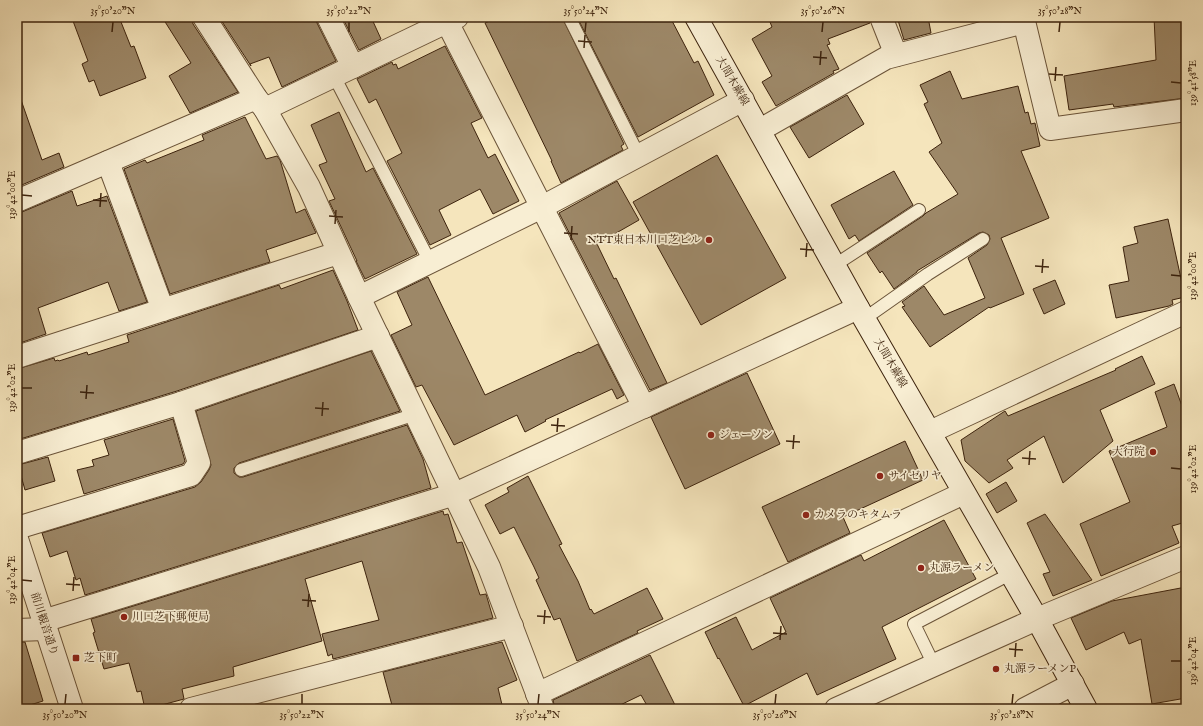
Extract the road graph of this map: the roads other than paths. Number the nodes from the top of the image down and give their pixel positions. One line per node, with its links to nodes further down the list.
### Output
1 (204, 17): 11 (street)
2 (328, 17): 9 (street)
3 (569, 17): 14 (lane)
4 (696, 17): 10 (street, 大間木蕨線)
5 (881, 17): 8 (street)
6 (452, 20): 9 (street); 17 (street)
7 (1023, 20): 8 (street); 12 (street)
8 (896, 55): 13 (street)
9 (344, 71): 11 (street); 21 (lane)
10 (743, 100): 13 (street, 大間木蕨線); 14 (street)
11 (261, 104): 15 (street); 20 (street)
12 (1186, 110)
13 (760, 130): 22 (street, 大間木蕨線)
14 (639, 156): 17 (street)
15 (108, 162): 16 (street); 24 (street)
16 (17, 201)
17 (542, 207): 21 (street); 30 (street)
18 (918, 210): 22 (lane)
19 (982, 239): 26 (lane)
20 (338, 253): 23 (street); 24 (street)
21 (430, 262): 23 (street)
22 (835, 265): 26 (street, 大間木蕨線)
23 (359, 297): 27 (street)
24 (163, 310): 28 (street)
25 (1186, 312): 32 (street)
26 (861, 313): 30 (street); 32 (street, 大間木蕨線)
27 (378, 336): 29 (street); 31 (street)
28 (17, 357)
29 (181, 403): 33 (street); 37 (street)
30 (644, 407): 36 (street)
31 (416, 414): 34 (lane); 36 (street)
32 (930, 432): 35 (street, 大間木蕨線)
33 (17, 453)
34 (241, 470)
35 (964, 493): 40 (street, 大間木蕨線); 47 (street)
36 (455, 494): 42 (street); 43 (street)
37 (17, 528)
38 (17, 539): 42 (street, 前川観音通り)
39 (1186, 557): 41 (street)
40 (1010, 574): 41 (street, 大間木蕨線); 45 (lane)
41 (1037, 619): 45 (street); 46 (street, 大間木蕨線)
42 (44, 625): 44 (street); 48 (street, 前川観音通り)
43 (512, 626): 47 (street); 49 (street)
44 (17, 630)
45 (934, 665): 50 (street)
46 (1073, 684): 51 (street); 52 (street, 大間木蕨線)
47 (540, 702)
48 (72, 709)
49 (191, 709)
50 (836, 709)
51 (1025, 709)
52 (1086, 709)

